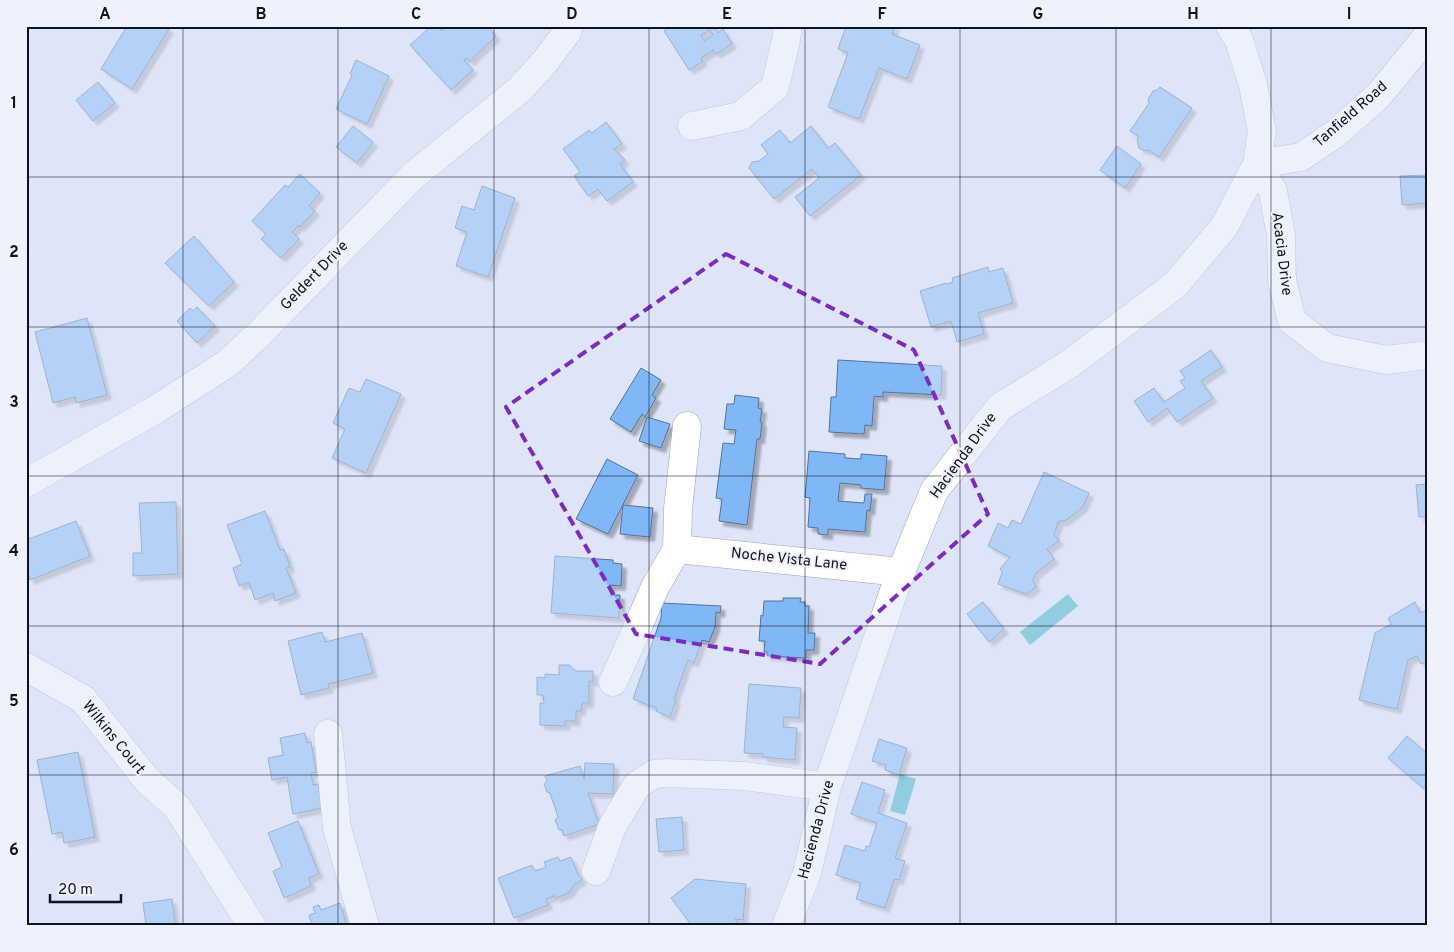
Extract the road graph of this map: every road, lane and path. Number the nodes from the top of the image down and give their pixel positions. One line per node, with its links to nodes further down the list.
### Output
1 (569, 26): 9 (street, Geldert Drive)
2 (788, 26): 5 (street)
3 (1230, 26): 6 (street, Hacienda Drive)
4 (1428, 35): 6 (street, Tanfield Road)
5 (692, 126)
6 (1257, 164): 7 (street, Acacia Drive); 11 (street, Hacienda Drive)
7 (1428, 356)
8 (687, 426): 10 (street)
9 (30, 474)
10 (677, 549): 11 (street, Noche Vista Lane); 13 (street)
11 (901, 572): 15 (street, Hacienda Drive)
12 (26, 667): 17 (street, Wilkins Court)
13 (612, 682)
14 (328, 734): 18 (street)
15 (827, 788): 16 (street); 19 (street, Hacienda Drive)
16 (596, 871)
17 (252, 926)
18 (365, 926)
19 (786, 926)

